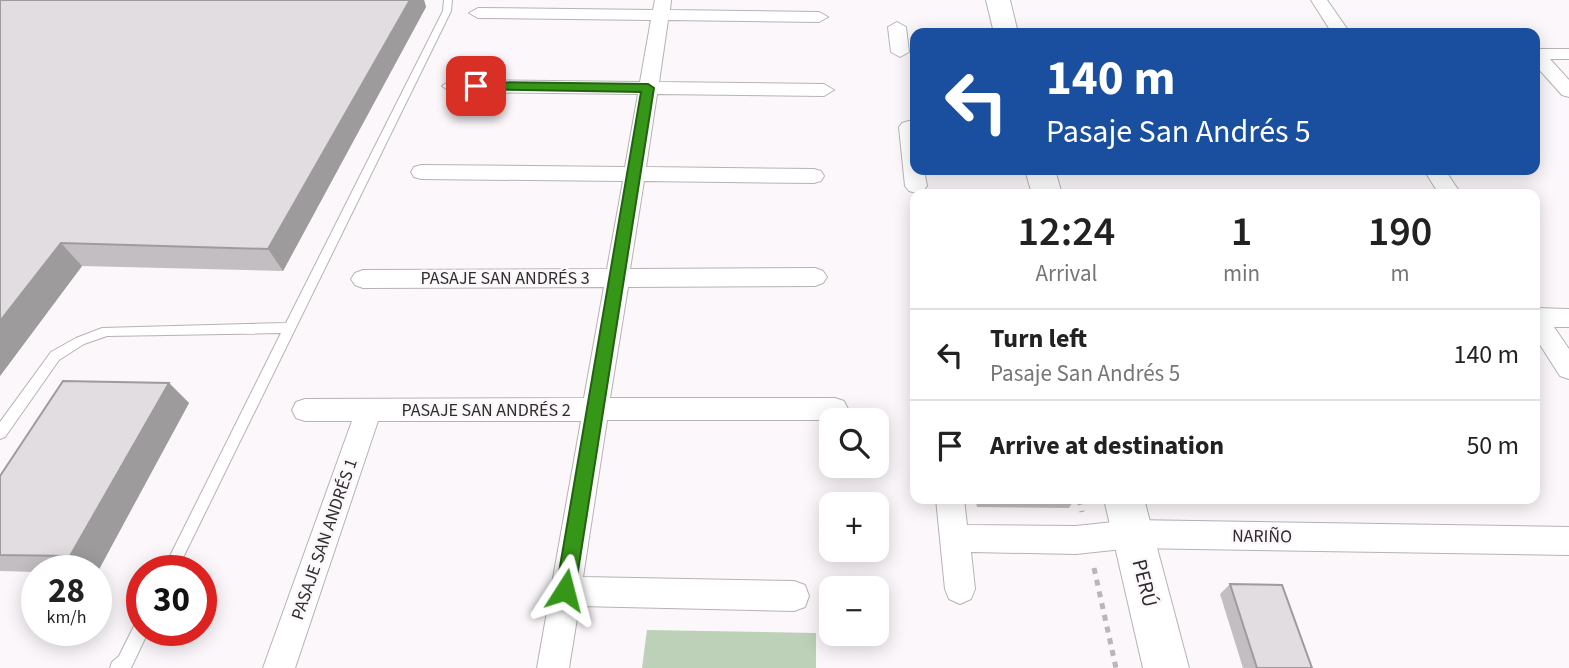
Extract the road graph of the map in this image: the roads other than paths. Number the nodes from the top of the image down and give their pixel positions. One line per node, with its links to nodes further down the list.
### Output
1 (448, 0): 29 (lane)
2 (998, 0): 7 (street)
3 (1318, 0): 8 (street)
4 (662, 7): 5 (street); 6 (street); 13 (street)
5 (478, 13)
6 (819, 17)
7 (1005, 28)
8 (1338, 28)
9 (1540, 54): 10 (street)
10 (1569, 54)
11 (1540, 59): 15 (street)
12 (451, 86): 13 (street)
13 (648, 88): 14 (street); 19 (street)
14 (824, 90)
15 (1569, 91)
16 (909, 127): 17 (street)
17 (910, 133)
18 (421, 172): 19 (street)
19 (634, 174): 21 (street); 24 (street)
20 (915, 175): 22 (street)
21 (814, 176)
22 (916, 186)
23 (815, 277): 24 (street, PASAJE SAN ANDRÉS 3)
24 (617, 278): 25 (street, PASAJE SAN ANDRÉS 3); 33 (street)
25 (363, 279)
26 (1540, 318): 27 (street)
27 (1569, 318)
28 (1540, 326): 30 (street)
29 (290, 328): 35 (lane); 40 (lane)
30 (1569, 369)
31 (305, 410): 32 (street, PASAJE SAN ANDRÉS 2)
32 (369, 410): 33 (street, PASAJE SAN ANDRÉS 2); 46 (street, PASAJE SAN ANDRÉS 1)
33 (595, 410): 34 (street, PASAJE SAN ANDRÉS 2); 42 (street)
34 (819, 410)
35 (0, 433)
36 (951, 504): 38 (street)
37 (1128, 516): 38 (street, NARIÑO); 39 (street, NARIÑO); 48 (street, PERÚ)
38 (955, 538): 41 (street)
39 (1569, 541)
40 (177, 555)
41 (960, 589)
42 (565, 590): 43 (street); 47 (street)
43 (794, 596)
44 (133, 646): 45 (lane)
45 (118, 668)
46 (279, 668)
47 (553, 668)
48 (1166, 668)

